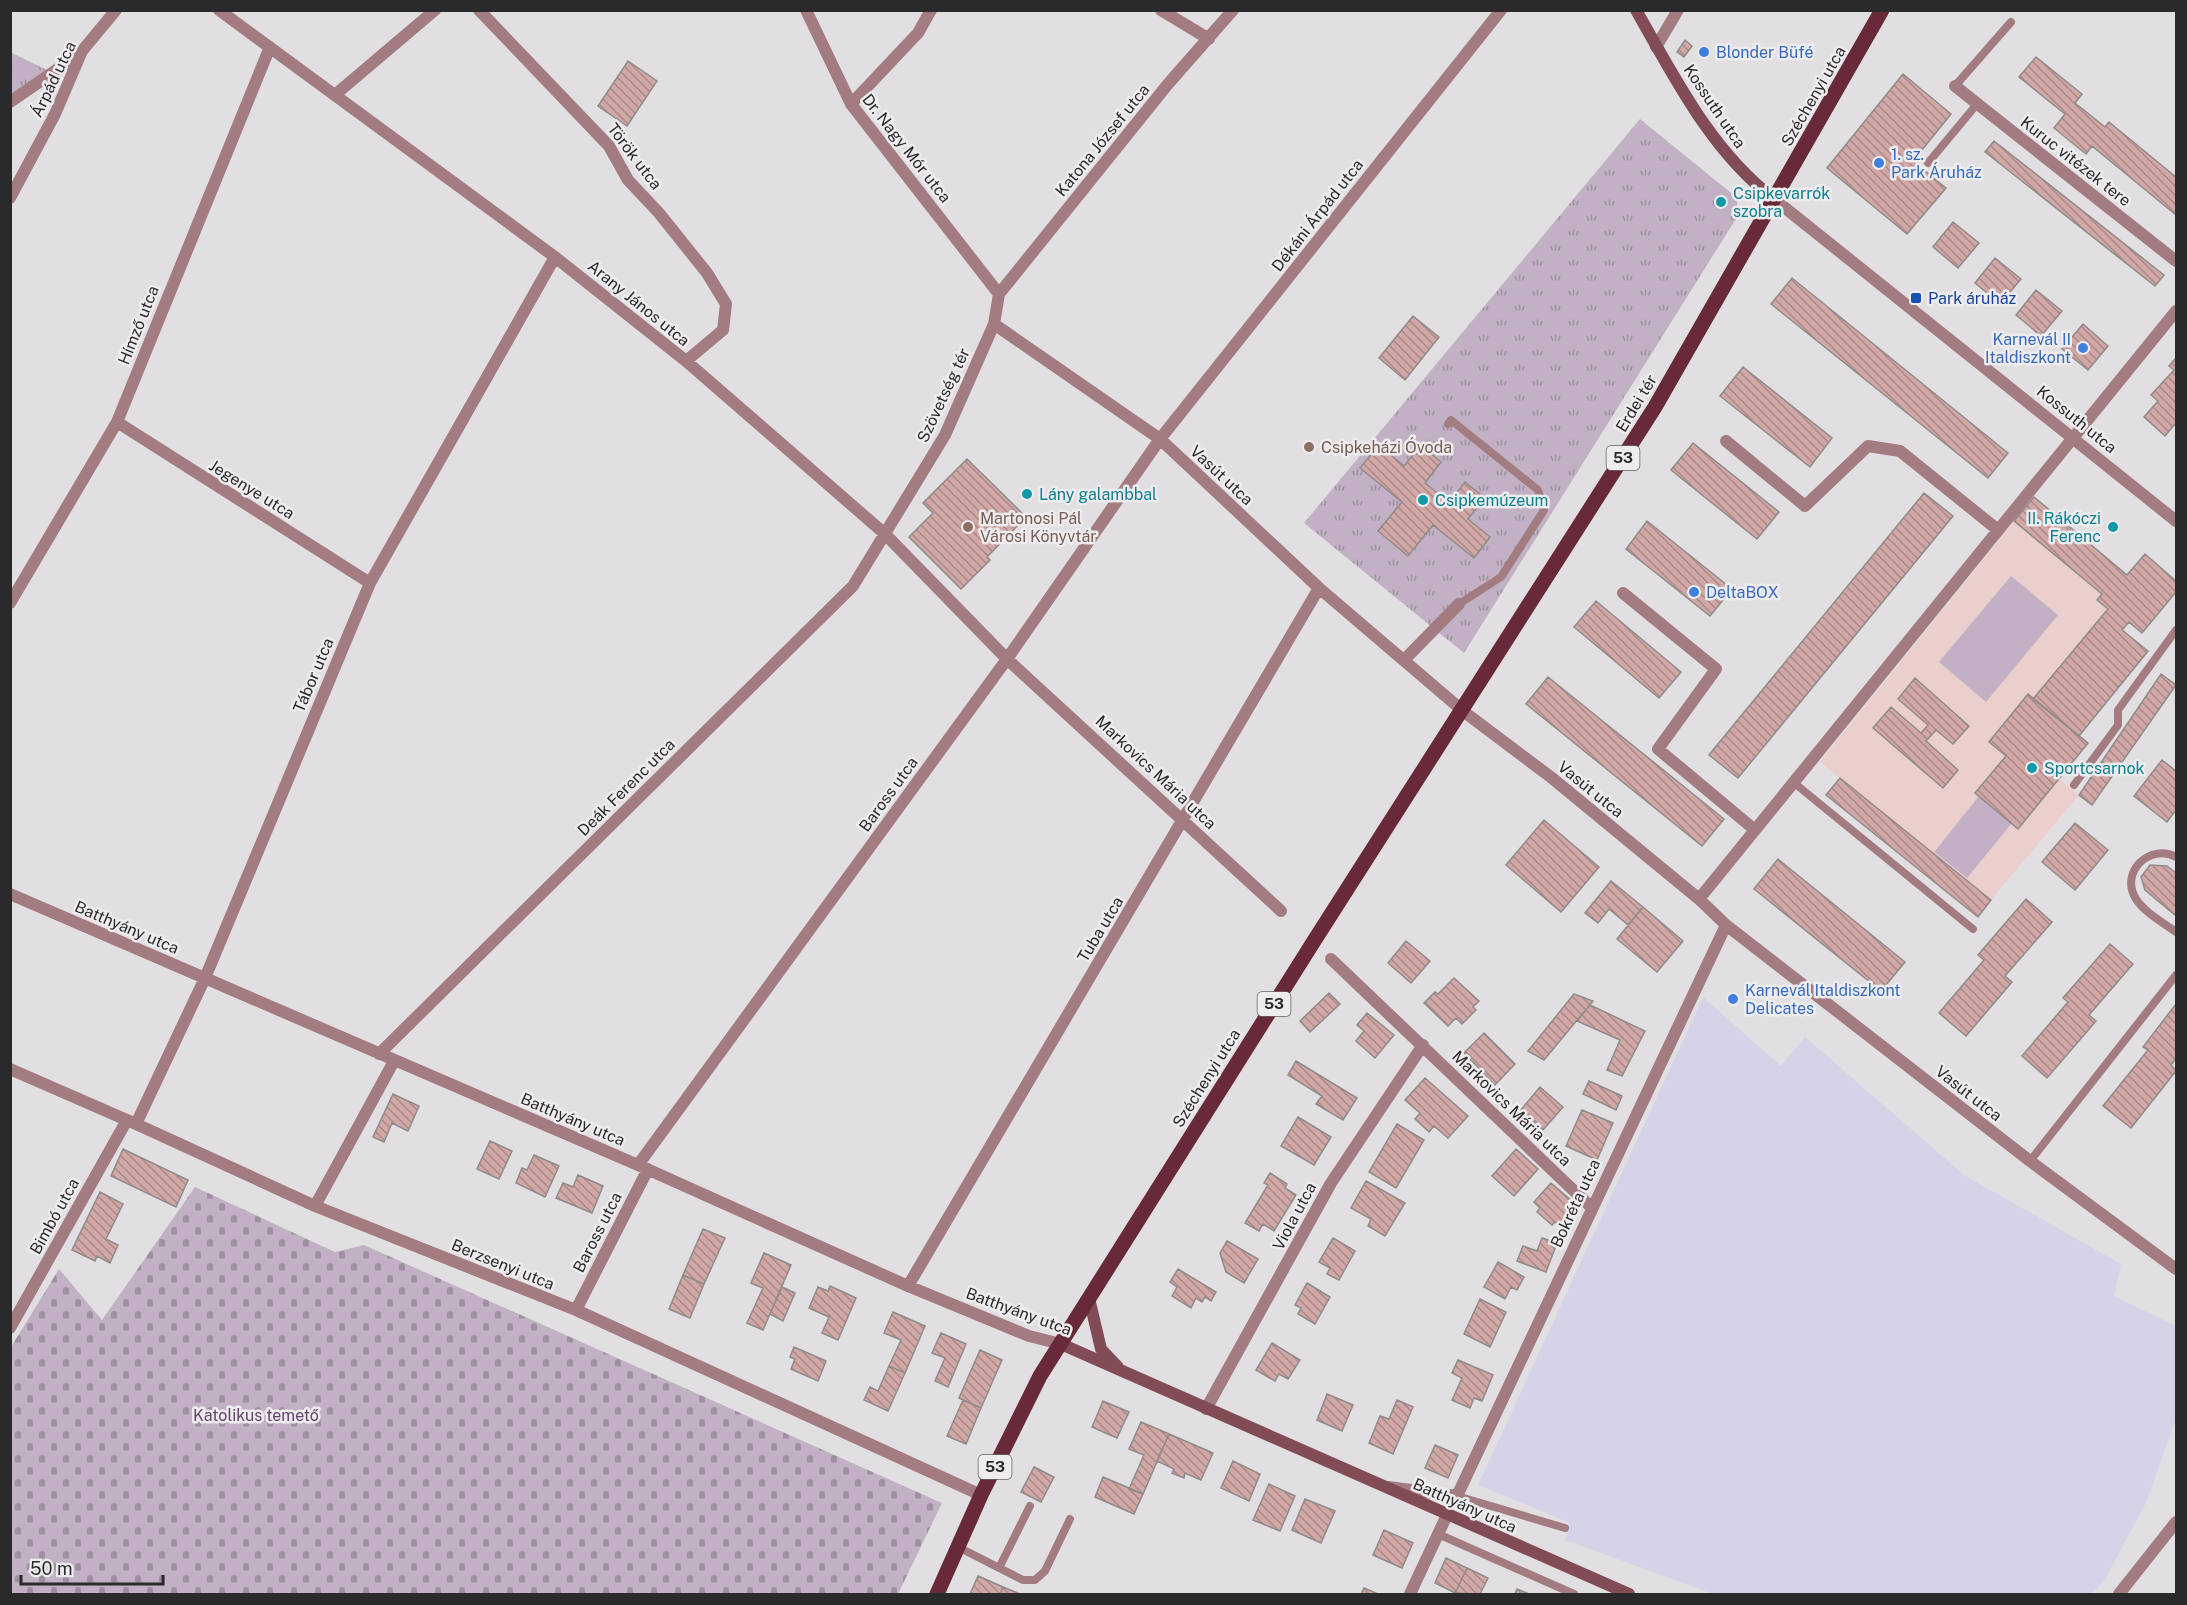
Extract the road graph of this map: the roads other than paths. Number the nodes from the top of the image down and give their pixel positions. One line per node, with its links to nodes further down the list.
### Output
1 (116, 10): 17 (street, Árpád utca)
2 (219, 10): 15 (street, Arany János utca)
3 (435, 10): 19 (street)
4 (479, 10): 31 (street, Török utca)
5 (806, 10): 21 (street, Dr. Nagy Mór utca)
6 (931, 10): 21 (street)
7 (1161, 10): 14 (street)
8 (1233, 10): 14 (street, Katona József utca)
9 (1500, 10): 35 (street, Dékáni Árpád utca)
10 (1636, 10): 16 (main road, Kossuth utca)
11 (1678, 10): 16 (street)
12 (1882, 10): 25 (main road, Széchenyi utca / 53)
13 (2011, 22): 18 (lane)
14 (1209, 39): 28 (street, Katona József utca)
15 (270, 47): 19 (street, Arany János utca); 32 (street, Hímző utca)
16 (1656, 47): 25 (main road, Kossuth utca)
17 (82, 51): 20 (street); 24 (street, Árpád utca)
18 (1955, 86): 22 (street, Kuruc vitézek tere)
19 (336, 94): 26 (street, Arany János utca)
20 (10, 102)
21 (851, 104): 28 (street, Dr. Nagy Mór utca)
22 (1977, 104): 23 (lane); 27 (street, Kuruc vitézek tere)
23 (1928, 163)
24 (10, 198)
25 (1774, 199): 34 (street, Kossuth utca); 48 (main road, Erdei tér / 53)
26 (555, 257): 31 (street, Arany János utca); 40 (street, Tábor utca)
27 (2176, 261)
28 (999, 294): 30 (street, Szövetség tér)
29 (2176, 311): 34 (street)
30 (994, 324): 35 (street, Vasút utca); 39 (street, Szövetség tér)
31 (686, 361): 39 (street, Arany János utca)
32 (117, 422): 40 (street, Jegenye utca); 43 (street, Hímző utca)
33 (1448, 424): 44 (lane)
34 (2073, 437): 37 (street, Kossuth utca); 38 (street)
35 (1160, 439): 41 (street, Vasút utca); 46 (street, Baross utca)
36 (1726, 441): 38 (street)
37 (2176, 521)
38 (1998, 530): 49 (street)
39 (885, 534): 46 (street, Arany János utca); 64 (street, Deák Ferenc utca)
40 (370, 583): 62 (street, Tábor utca)
41 (1319, 588): 47 (street, Vasút utca); 51 (street, Tuba utca)
42 (1623, 593): 52 (street)
43 (10, 603)
44 (1460, 604): 47 (street)
45 (2176, 630): 50 (lane)
46 (1007, 659): 51 (street, Markovics Mária utca); 69 (street, Baross utca)
47 (1404, 660): 48 (street, Vasút utca)
48 (1463, 711): 55 (street, Vasút utca); 74 (main road, Széchenyi utca / 53)
49 (1793, 783): 52 (street); 58 (lane)
50 (2074, 785)
51 (1184, 820): 56 (street, Markovics Mária utca); 73 (street, Tuba utca)
52 (1755, 830): 55 (street)
53 (2176, 857): 59 (lane)
54 (10, 894): 62 (street, Batthyány utca)
55 (1698, 899): 57 (street, Vasút utca)
56 (1281, 911)
57 (1726, 925): 68 (street, Vasút utca); 71 (street, Bokréta utca)
58 (1973, 929)
59 (2176, 932)
60 (1331, 959): 63 (street, Markovics Mária utca)
61 (2176, 975): 68 (lane)
62 (205, 978): 64 (street, Batthyány utca); 67 (street, Tábor utca)
63 (1423, 1045): 71 (street, Markovics Mária utca); 79 (street, Viola utca)
64 (379, 1054): 65 (street, Batthyány utca)
65 (394, 1061): 69 (street, Batthyány utca); 70 (street)
66 (10, 1070): 67 (street, Berzsenyi utca)
67 (132, 1122): 70 (street, Berzsenyi utca); 76 (street, Bimbó utca)
68 (2030, 1161): 72 (street, Vasút utca)
69 (643, 1167): 73 (street, Batthyány utca); 75 (street, Baross utca)
70 (315, 1206): 75 (street, Berzsenyi utca)
71 (1591, 1207): 82 (street, Bokréta utca)
72 (2176, 1269)
73 (908, 1286): 77 (street, Batthyány utca)
74 (1089, 1298): 77 (main road, Széchenyi utca / 53); 78 (main road, Batthyány utca)
75 (576, 1310): 81 (street, Berzsenyi utca)
76 (10, 1328)
77 (1061, 1344): 78 (main road, Batthyány utca); 81 (main road, 53)
78 (1124, 1372): 79 (main road, Batthyány utca)
79 (1206, 1409): 80 (main road, Batthyány utca)
80 (1381, 1486): 82 (street); 84 (main road, Batthyány utca)
81 (981, 1495): 89 (main road, 53)
82 (1457, 1496): 87 (lane)
83 (1030, 1506): 90 (lane)
84 (1447, 1515): 88 (street); 94 (main road, Batthyány utca)
85 (1070, 1519): 90 (lane)
86 (2176, 1522): 95 (street)
87 (1565, 1528)
88 (1438, 1534): 92 (street); 93 (lane)
89 (958, 1547): 90 (lane); 91 (main road, 53)
90 (999, 1568)
91 (937, 1594)
92 (1410, 1594)
93 (1574, 1594)
94 (1629, 1594)
95 (2119, 1594)

